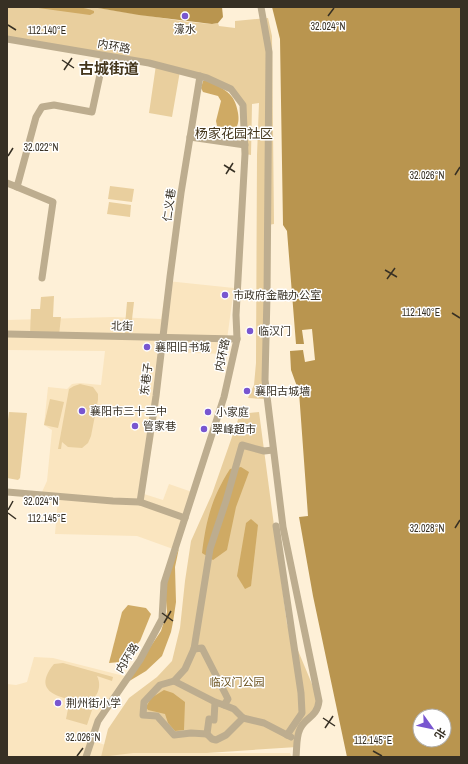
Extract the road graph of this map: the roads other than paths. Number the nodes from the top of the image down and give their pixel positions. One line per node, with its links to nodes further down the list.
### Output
1 (262, 7): 13 (street)
2 (7, 39): 3 (street, 内环路)
3 (104, 56): 4 (street, 内环路); 8 (street)
4 (200, 76): 5 (street, 仁义巷); 6 (street, 内环路)
5 (190, 137): 6 (street); 11 (street, 仁义巷)
6 (245, 145): 12 (street, 内环路)
7 (7, 184): 8 (street)
8 (17, 187): 9 (street)
9 (42, 278)
10 (7, 334): 11 (street, 北街)
11 (163, 338): 12 (street, 北街); 15 (street, 东巷子)
12 (237, 339): 16 (street, 内环路)
13 (273, 450): 18 (street); 25 (street)
14 (7, 492): 15 (street)
15 (140, 502): 16 (street)
16 (185, 518): 26 (street, 内环路)
17 (276, 526): 24 (street)
18 (194, 649): 19 (street); 21 (street)
19 (174, 681): 20 (street); 23 (street)
20 (215, 702): 21 (street); 23 (street)
21 (224, 705): 22 (street)
22 (243, 718): 23 (street); 24 (street)
23 (207, 734)
24 (287, 735): 25 (street)
25 (297, 740): 27 (street)
26 (86, 757)
27 (296, 757)

